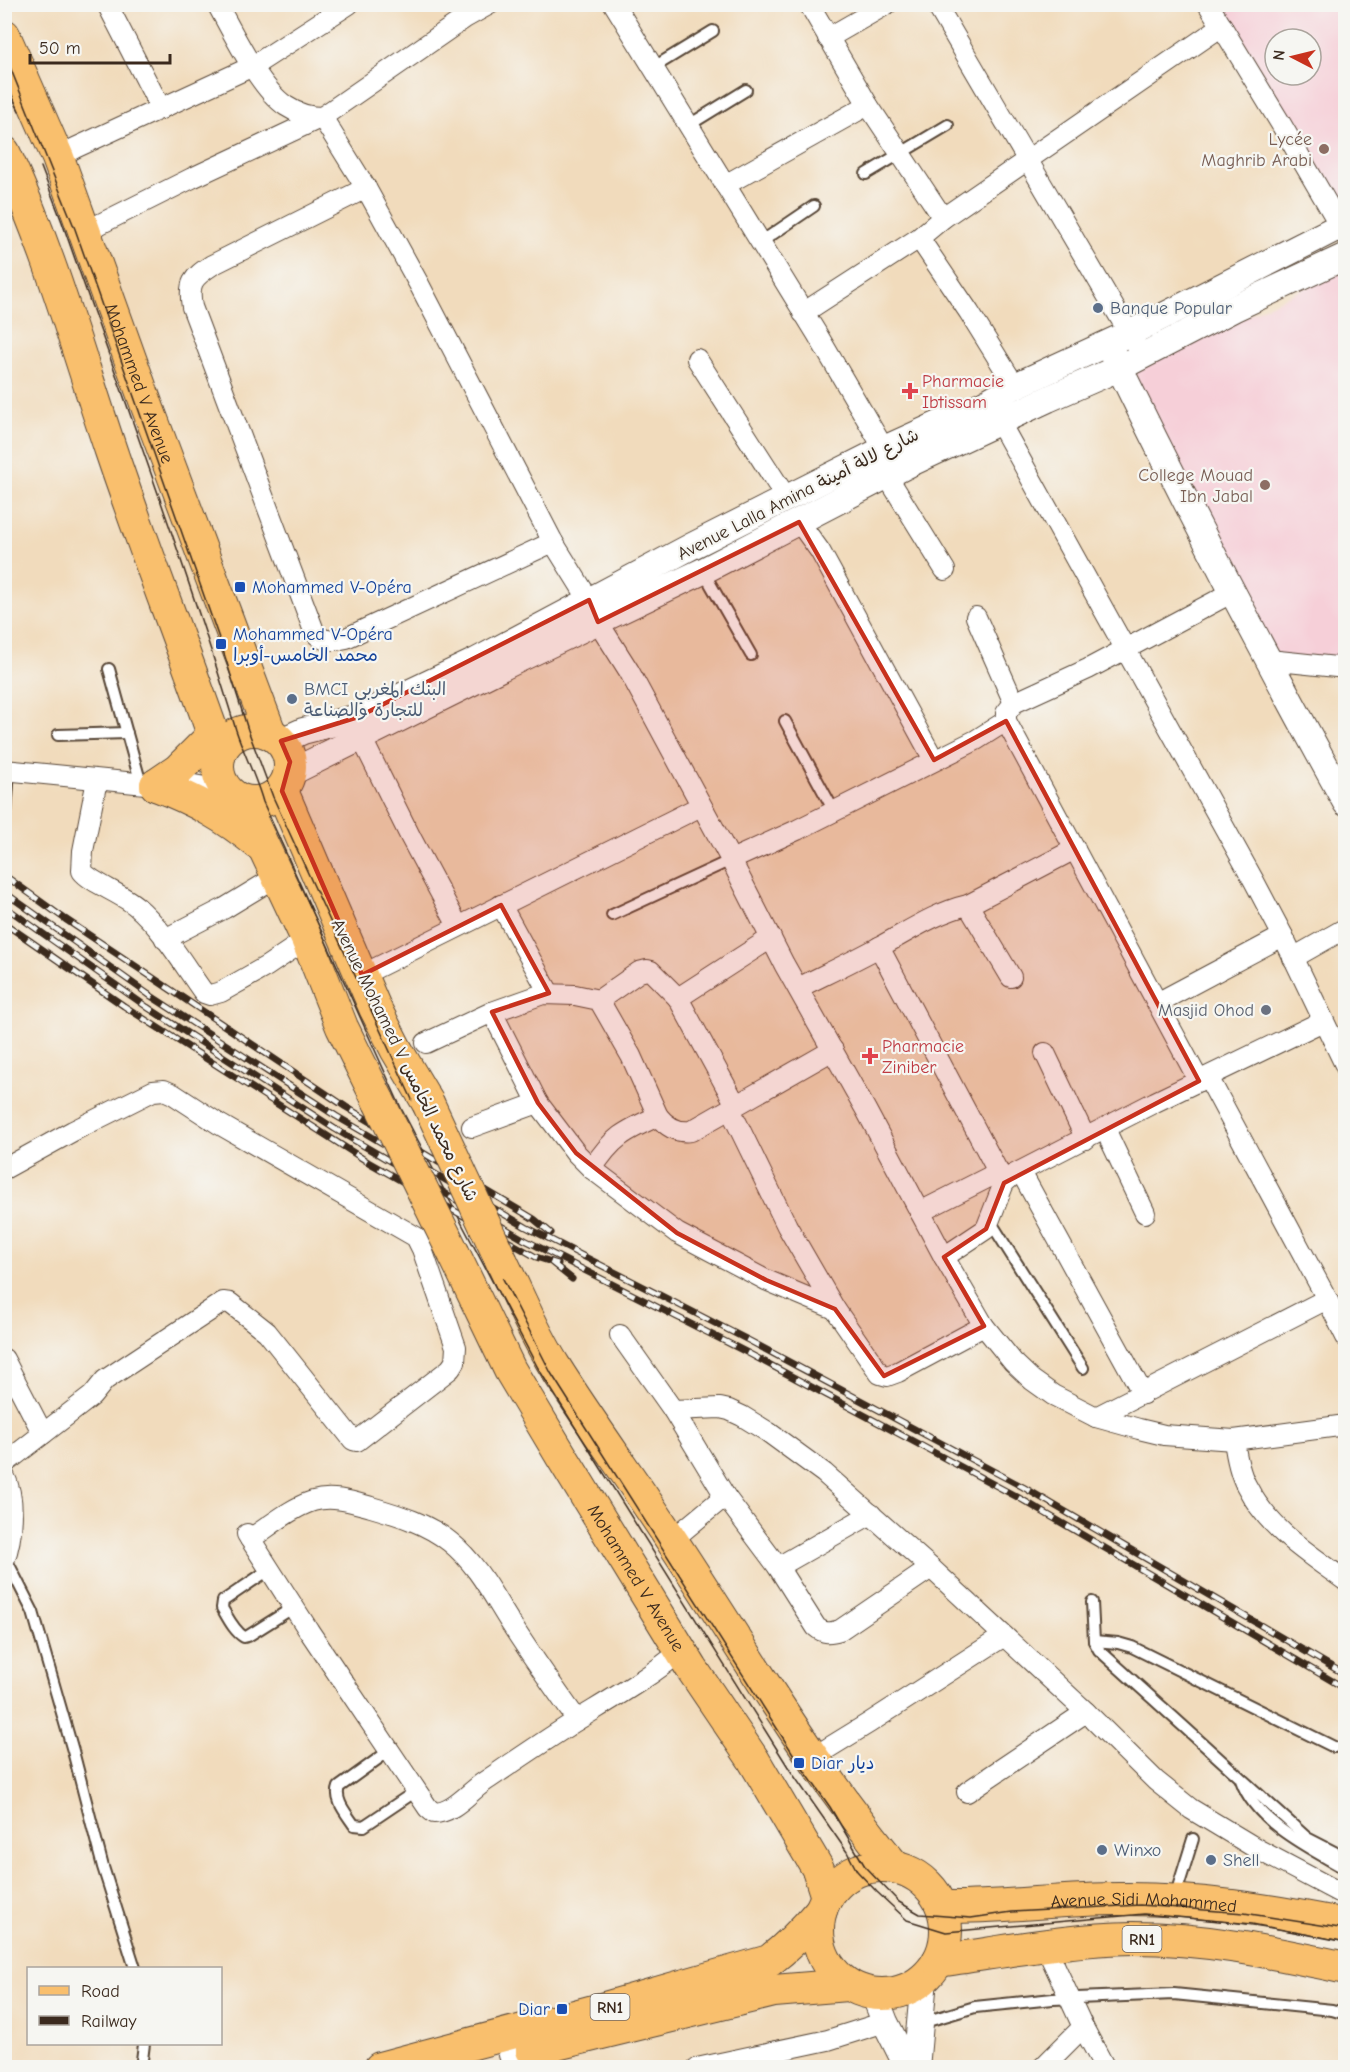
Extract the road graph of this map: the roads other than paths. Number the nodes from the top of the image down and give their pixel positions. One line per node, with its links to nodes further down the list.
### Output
1 (107, 4): 19 (street)
2 (217, 4): 15 (street)
3 (349, 4): 15 (street)
4 (490, 4): 10 (street)
5 (809, 4): 14 (street)
6 (887, 4): 14 (street)
7 (936, 4): 25 (street)
8 (1208, 4): 11 (street)
9 (616, 5): 16 (street)
10 (461, 11): 20 (street)
11 (1222, 26): 25 (street); 32 (street)
12 (713, 31): 16 (lane)
13 (4, 35): 24 (main road, Mohammed V Avenue)
14 (828, 38): 18 (street)
15 (253, 66): 19 (street); 20 (street)
16 (654, 68): 21 (street)
17 (746, 90): 21 (lane)
18 (868, 105): 23 (street); 28 (street)
19 (161, 109): 24 (street)
20 (322, 117): 29 (street); 33 (street)
21 (688, 125): 28 (street)
22 (948, 125): 23 (lane)
23 (901, 153): 27 (lane); 31 (street)
24 (58, 158): 33 (main road, Mohammed V Avenue)
25 (1028, 160): 31 (street); 38 (street)
26 (9, 172): 67 (main road)
27 (866, 174)
28 (725, 185): 35 (street)
29 (366, 188): 48 (street); 48 (street)
30 (814, 206): 35 (lane)
31 (944, 218): 34 (street)
32 (1344, 228): 38 (street, Avenue Lalla Amina شارع لالة أمينة)
33 (85, 235): 64 (main road, Mohammed V Avenue)
34 (919, 238): 37 (street); 42 (street)
35 (761, 243): 37 (street)
36 (1346, 256): 39 (street, Avenue Lalla Amina شارع لالة أمينة)
37 (803, 313): 44 (street)
38 (1118, 338): 39 (street); 41 (street); 42 (street, Avenue Lalla Amina شارع لالة أمينة)
39 (1142, 356): 41 (street, Avenue Lalla Amina شارع لالة أمينة)
40 (697, 359): 46 (street)
41 (1119, 368): 43 (street, Avenue Lalla Amina شارع لالة أمينة); 51 (street)
42 (1015, 386): 44 (street, Avenue Lalla Amina شارع لالة أمينة)
43 (999, 421): 45 (street, Avenue Lalla Amina شارع لالة أمينة); 54 (street)
44 (884, 449): 46 (street, Avenue Lalla Amina شارع لالة أمينة)
45 (887, 476): 47 (street, Avenue Lalla Amina شارع لالة أمينة); 49 (street)
46 (787, 499): 52 (street, Avenue Lalla Amina شارع لالة أمينة)
47 (799, 522): 50 (street, Avenue Lalla Amina شارع لالة أمينة); 66 (street)
48 (553, 542): 52 (street)
49 (945, 570)
50 (703, 571): 52 (street, Avenue Lalla Amina شارع لالة أمينة); 55 (lane)
51 (1233, 592): 54 (street); 56 (street)
52 (594, 611): 64 (street, Avenue Lalla Amina شارع لالة أمينة); 65 (street, Avenue Lalla Amina شارع لالة أمينة); 73 (street)
53 (976, 617): 59 (street)
54 (1125, 648): 59 (street); 85 (street)
55 (751, 655)
56 (1269, 660): 57 (street); 72 (street)
57 (1346, 668)
58 (109, 669): 62 (lane)
59 (1014, 703): 61 (street)
60 (785, 721): 74 (lane)
61 (1006, 721): 66 (street); 77 (street)
62 (127, 733): 63 (lane); 71 (lane)
63 (58, 735)
64 (275, 737): 67 (main road); 70 (main road)
65 (362, 739): 70 (street, Avenue Lalla Amina شارع لالة أمينة); 83 (street)
66 (934, 760): 74 (street)
67 (224, 769): 70 (main road); 71 (street); 71 (main road); 76 (main road, Avenue Mohamed V شارع محمد الخامس)
68 (7, 770): 69 (street); 75 (lane)
69 (97, 780): 71 (street); 87 (street)
70 (286, 782): 91 (main road, Avenue Mohamed V شارع محمد الخامس)
71 (149, 785): 76 (main road)
72 (1346, 803)
73 (701, 806): 78 (street); 81 (street)
74 (834, 811): 78 (street)
75 (6, 813)
76 (262, 847): 79 (main road, Avenue Mohamed V شارع محمد الخامس)
77 (1075, 849): 80 (street); 97 (street)
78 (731, 860): 82 (lane); 86 (street)
79 (276, 877): 87 (street); 88 (main road, Avenue Mohamed V شارع محمد الخامس)
80 (968, 904): 89 (street); 92 (street)
81 (501, 905): 83 (street); 94 (street)
82 (612, 915)
83 (458, 926): 91 (street)
84 (1346, 928): 90 (street)
85 (1283, 936): 90 (street); 97 (street)
86 (771, 938): 93 (street); 95 (street)
87 (165, 939): 88 (street)
88 (307, 939): 118 (main road, Avenue Mohamed V شارع محمد الخامس, bridge)
89 (879, 947): 93 (street); 114 (street)
90 (1293, 958): 99 (street)
91 (362, 975): 136 (main road, Avenue Mohamed V شارع محمد الخامس, bridge)
92 (1011, 977)
93 (798, 988): 101 (street)
94 (549, 993): 96 (street); 98 (street)
95 (678, 998): 96 (street); 106 (street)
96 (599, 1000): 107 (street)
97 (1156, 1002): 104 (street)
98 (492, 1012): 100 (street); 105 (street)
99 (1333, 1026): 103 (street); 104 (street)
100 (426, 1043)
101 (832, 1050): 106 (street); 115 (street)
102 (1046, 1053): 110 (street)
103 (1346, 1066)
104 (1204, 1079): 109 (street); 120 (street)
105 (538, 1103): 108 (street); 112 (street)
106 (733, 1107): 107 (street); 121 (street)
107 (658, 1116): 112 (street)
108 (472, 1127)
109 (1104, 1129): 110 (street); 116 (street)
110 (1086, 1138): 113 (street)
111 (4, 1169): 131 (street)
112 (592, 1169): 121 (street)
113 (1022, 1172): 114 (street); 127 (street)
114 (1001, 1177): 115 (street); 117 (street)
115 (920, 1212): 119 (street)
116 (1145, 1213)
117 (990, 1221): 119 (street); 126 (lane)
118 (454, 1254): 146 (main road, Mohammed V Avenue)
119 (944, 1257): 122 (street)
120 (1327, 1299): 124 (street); 127 (street)
121 (835, 1309): 122 (street)
122 (984, 1326): 129 (street)
123 (620, 1335): 128 (street)
124 (1346, 1337)
125 (4, 1359): 131 (street)
126 (1083, 1368)
127 (1143, 1394): 129 (street)
128 (673, 1410): 134 (street); 135 (street)
129 (1096, 1418): 132 (street)
130 (1346, 1425): 132 (street)
131 (43, 1434): 133 (street)
132 (1234, 1440): 141 (street)
133 (5, 1474): 137 (street)
134 (725, 1496): 136 (street); 138 (street)
135 (871, 1514): 138 (street); 139 (street)
136 (672, 1540): 151 (main road)
137 (5, 1560): 165 (lane)
138 (778, 1566): 139 (street)
139 (931, 1568): 144 (street)
140 (270, 1569): 143 (street); 143 (lane); 148 (street)
141 (1346, 1581)
142 (1092, 1602): 145 (lane)
143 (294, 1607): 150 (street)
144 (1004, 1636): 147 (street); 151 (street)
145 (1094, 1641): 149 (lane); 152 (lane)
146 (682, 1650): 148 (street); 161 (main road, Mohammed V Avenue)
147 (1086, 1712): 154 (street); 159 (street)
148 (577, 1720): 153 (street)
149 (1334, 1747)
150 (389, 1751): 153 (street); 153 (lane)
151 (812, 1758): 157 (main road)
152 (1240, 1778): 156 (lane); 158 (lane)
153 (416, 1791)
154 (967, 1791)
155 (1194, 1839): 160 (lane)
156 (1346, 1858)
157 (895, 1867): 161 (main road, RN1); 162 (main road)
158 (1346, 1869)
159 (1346, 1896)
160 (1174, 1900): 162 (main road, Avenue Sidi Mohammed / RN1); 163 (main road, Avenue Sidi Mohammed / RN1)
161 (824, 1904): 169 (main road); 176 (main road, RN1)
162 (942, 1907): 167 (main road)
163 (1346, 1925)
164 (1045, 1944): 166 (main road, Avenue Sidi Mohammed / RN1); 167 (main road, Avenue Sidi Mohammed / RN1); 168 (street)
165 (135, 1967)
166 (1346, 1968)
167 (931, 1970): 169 (main road, RN1); 171 (street)
168 (1070, 1998): 170 (lane); 171 (lane); 172 (street)
169 (869, 2000): 174 (main road, RN1); 178 (street); 179 (street)
170 (1346, 2014)
171 (921, 2023): 180 (street)
172 (1083, 2027): 181 (street); 182 (street)
173 (144, 2045): 175 (lane)
174 (512, 2061): 177 (main road, RN1)
175 (141, 2067)
176 (380, 2067)
177 (460, 2067)
178 (697, 2067)
179 (908, 2067)
180 (916, 2067)
181 (1042, 2067)
182 (1105, 2067)

